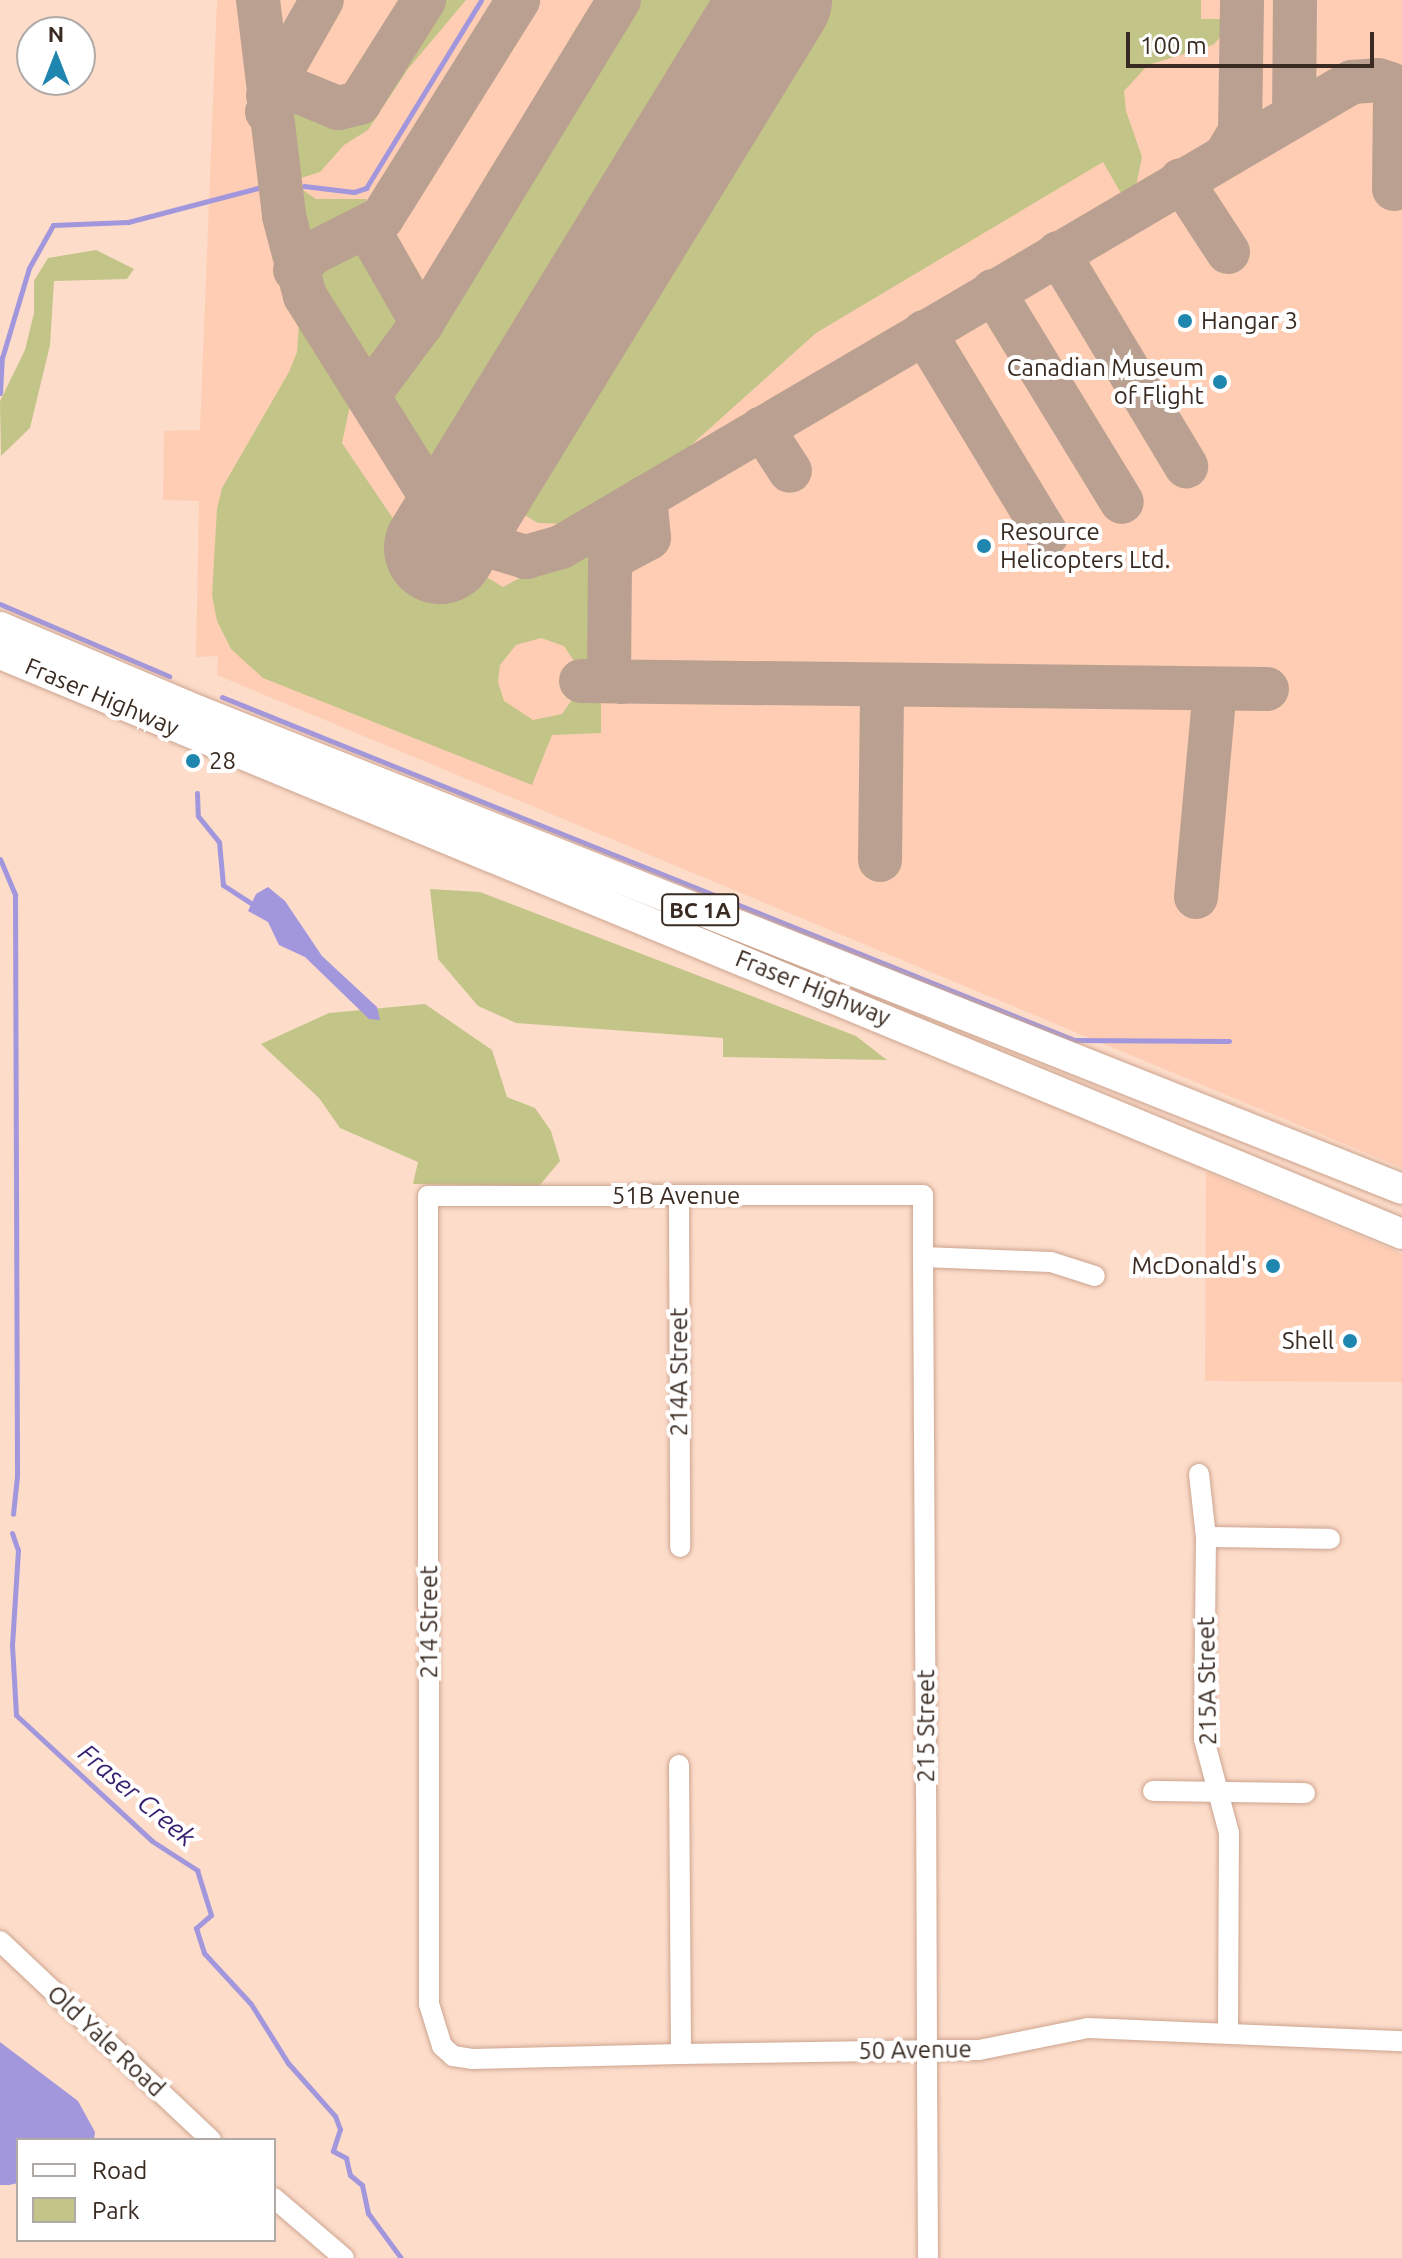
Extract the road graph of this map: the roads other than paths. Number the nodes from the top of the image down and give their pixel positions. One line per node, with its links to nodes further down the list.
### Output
1 (0, 627): 3 (main road, Fraser Highway / BC 1A)
2 (0, 654): 7 (main road, Fraser Highway / BC 1A)
3 (1402, 1189)
4 (923, 1195): 6 (street, 51B Avenue); 8 (street, 215 Street)
5 (428, 1196): 6 (street, 51B Avenue); 21 (street, 214 Street)
6 (679, 1196): 13 (street, 214A Street)
7 (1402, 1234)
8 (923, 1257): 9 (street); 22 (street, 215 Street)
9 (1095, 1276)
10 (1199, 1474): 11 (street, 215A Street)
11 (1206, 1537): 12 (street); 15 (street, 215A Street)
12 (1330, 1539)
13 (680, 1547)
14 (679, 1765): 23 (street)
15 (1216, 1790): 16 (street); 17 (street); 19 (street, 215A Street)
16 (1153, 1791)
17 (1305, 1793)
18 (0, 1941): 24 (street, Old Yale Road)
19 (1228, 2031): 20 (street, 50 Avenue); 22 (street, 50 Avenue)
20 (1398, 2044)
21 (442, 2046): 23 (street, 50 Avenue)
22 (927, 2050): 23 (street, 50 Avenue); 27 (street, 215 Street)
23 (681, 2054)
24 (209, 2138)
25 (276, 2200): 26 (street)
26 (344, 2258)
27 (928, 2258)

